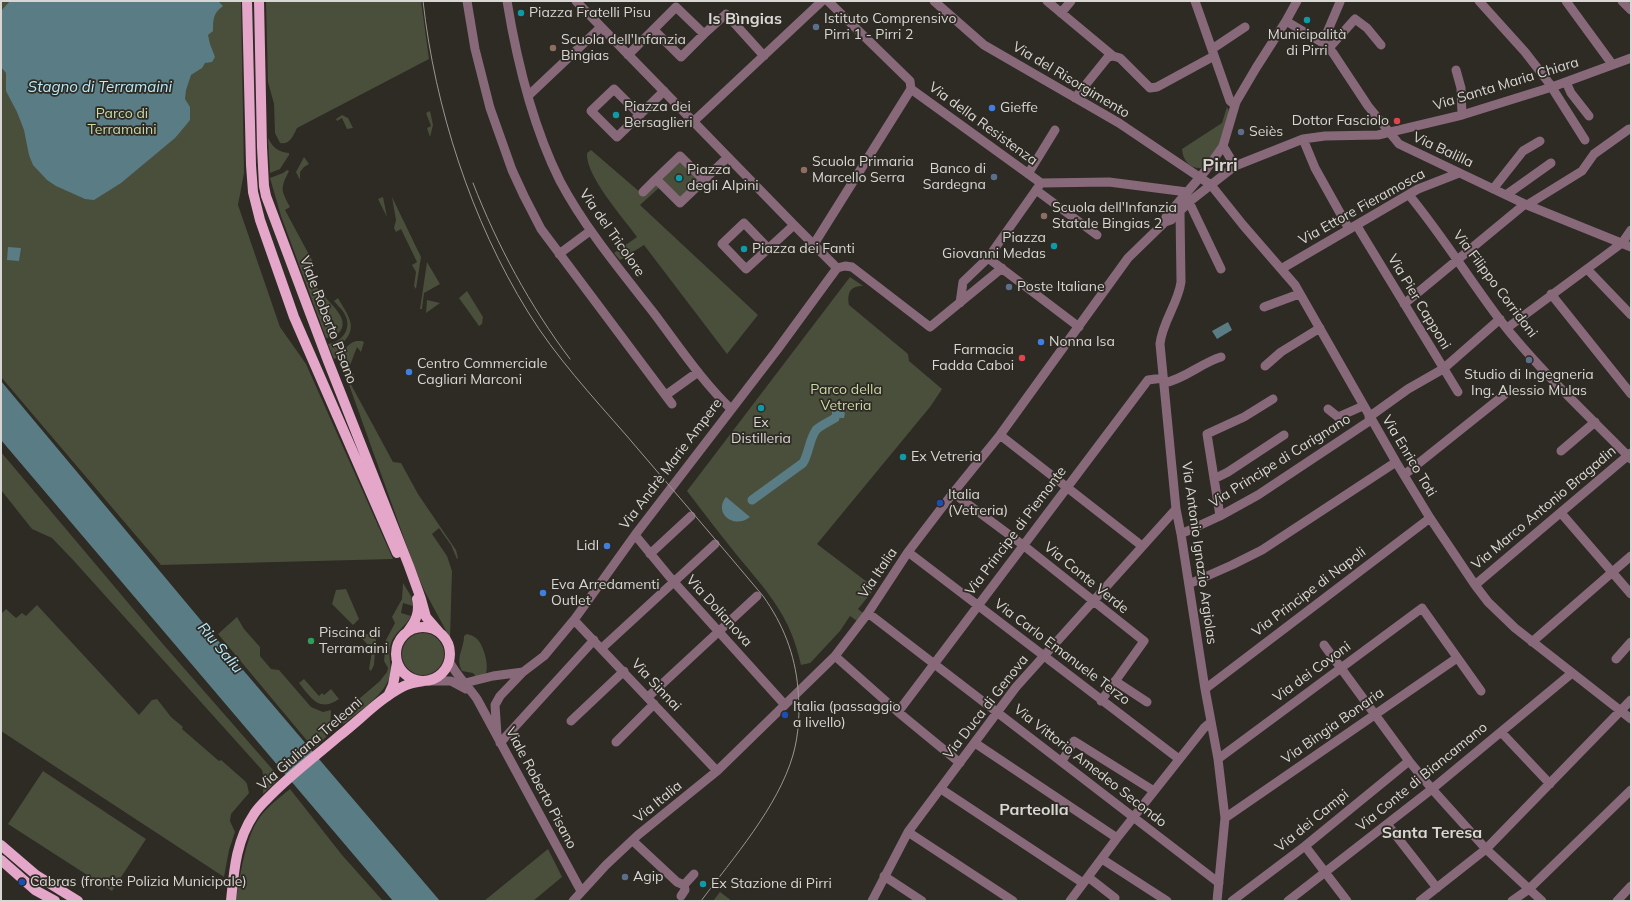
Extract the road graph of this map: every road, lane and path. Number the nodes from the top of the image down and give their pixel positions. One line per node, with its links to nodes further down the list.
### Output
1 (247, 1): 145 (main road, Viale Roberto Pisano)
2 (259, 1): 146 (main road, Viale Roberto Pisano)
3 (467, 1): 79 (street)
4 (507, 1): 37 (street, Via del Tricolore)
5 (576, 1): 20 (street)
6 (822, 1): 28 (street)
7 (828, 1): 35 (street, Via della Resistenza)
8 (934, 1): 38 (street, Via del Risorgimento)
9 (1047, 1): 18 (street)
10 (1071, 1): 18 (street)
11 (1195, 1): 26 (street)
12 (1479, 1): 34 (street)
13 (1566, 1): 31 (street)
14 (1622, 1): 17 (street)
15 (1340, 2): 24 (street)
16 (1293, 3): 19 (street)
17 (1631, 10)
18 (1061, 13): 29 (street)
19 (1286, 21): 24 (street); 39 (street)
20 (601, 27): 27 (street); 37 (street)
21 (1245, 27): 26 (street)
22 (654, 30): 23 (street); 23 (street); 27 (street)
23 (704, 34): 28 (street)
24 (1326, 45): 25 (street); 46 (street, Via Balilla)
25 (1381, 45)
26 (1213, 53): 29 (street); 39 (street)
27 (628, 55): 36 (street)
28 (764, 56): 43 (street)
29 (1113, 56): 38 (street)
30 (1631, 58): 31 (street, Via Santa Maria Chiara)
31 (1612, 64): 33 (street, Via Santa Maria Chiara)
32 (1456, 70): 41 (street)
33 (1566, 82): 34 (street, Via Santa Maria Chiara); 42 (street)
34 (1552, 87): 41 (street, Via Santa Maria Chiara); 48 (street)
35 (911, 89): 55 (street, Via della Resistenza); 76 (street)
36 (664, 91): 40 (street); 43 (street)
37 (528, 96): 72 (street, Via del Tricolore)
38 (1075, 98): 56 (street, Via del Risorgimento)
39 (1235, 105): 50 (street)
40 (640, 115): 40 (street)
41 (1462, 115): 46 (street, Via Santa Maria Chiara)
42 (1589, 116)
43 (693, 122): 51 (street)
44 (1629, 129): 67 (street)
45 (1055, 130): 55 (street)
46 (1389, 132): 47 (street); 54 (street, Via Balilla)
47 (1303, 139): 53 (street); 71 (street, Via Pier Capponi)
48 (1585, 140)
49 (1540, 141): 61 (street)
50 (1223, 146): 53 (street); 56 (street)
51 (728, 157): 58 (street); 70 (street)
52 (1551, 163): 65 (street)
53 (1238, 165): 59 (street)
54 (1459, 173): 61 (street, Via Balilla); 64 (street, Via Ettore Fieramosca)
55 (1028, 174): 60 (street, Via della Resistenza)
56 (1200, 176): 59 (street, Via Enrico Toti); 63 (street)
57 (656, 179): 58 (street); 58 (street); 62 (street)
58 (704, 180)
59 (1211, 184): 66 (street); 85 (street, Via Enrico Toti)
60 (1039, 186): 63 (street); 74 (street, Via della Resistenza); 80 (street)
61 (1493, 189): 65 (street, Via Balilla)
62 (643, 192)
63 (1187, 192): 69 (street)
64 (1409, 195): 71 (street, Via Ettore Fieramosca); 81 (street, Via Filippo Corridoni)
65 (1506, 195): 67 (street, Via Balilla)
66 (1189, 202): 68 (street); 84 (street)
67 (1526, 205): 75 (street, Via Balilla); 81 (street)
68 (1180, 212): 69 (street); 101 (street, Via Antonio Ignazio Argiolas)
69 (1165, 222): 94 (street, Via Italia)
70 (794, 225): 76 (street); 78 (street)
71 (1353, 228): 85 (street, Via Ettore Fieramosca); 90 (street, Via Pier Capponi)
72 (590, 230): 79 (street); 100 (street, Via del Tricolore)
73 (1631, 230): 75 (street)
74 (1097, 235)
75 (1622, 243): 77 (street, Via Balilla); 86 (street)
76 (814, 244): 82 (street)
77 (1631, 247)
78 (768, 248): 78 (street)
79 (559, 254): 104 (street)
80 (988, 258): 83 (street); 89 (street)
81 (1457, 259): 90 (street); 93 (street, Via Filippo Corridoni)
82 (837, 268): 89 (street); 110 (street, Via Andrè Marie Ampere)
83 (1002, 268): 89 (street); 94 (street)
84 (1221, 269)
85 (1281, 269): 87 (street, Via Enrico Toti)
86 (1586, 269): 88 (street); 92 (street)
87 (1299, 294): 91 (street); 95 (street, Via Enrico Toti)
88 (1551, 294): 96 (street); 103 (street)
89 (960, 303)
90 (1404, 304): 99 (street, Via Pier Capponi)
91 (1264, 307)
92 (1631, 315)
93 (1500, 319): 96 (street, Via Filippo Corridoni); 99 (street, Via Principe di Carignano)
94 (1079, 327): 113 (street, Via Italia)
95 (1320, 328): 98 (street); 108 (street, Via Enrico Toti)
96 (1507, 328): 112 (street, Via Filippo Corridoni)
97 (1221, 357): 101 (street, Via Principe di Piemonte)
98 (1265, 366)
99 (1443, 369): 102 (street, Via Pier Capponi); 111 (street, Via Principe di Carignano)
100 (698, 372): 104 (street); 110 (street, Via del Tricolore)
101 (1164, 380): 120 (street, Via Principe di Piemonte); 122 (street, Via Antonio Ignazio Argiolas)
102 (1458, 392)
103 (1631, 394)
104 (666, 395): 107 (street)
105 (1504, 395): 118 (street)
106 (1273, 400): 119 (street)
107 (672, 404)
108 (1363, 406): 109 (street); 111 (street, Via Enrico Toti)
109 (1328, 408)
110 (731, 409): 128 (street, Via Andrè Marie Ampere)
111 (1370, 419): 117 (street, Via Enrico Toti); 125 (street, Via Principe di Carignano)
112 (1595, 422): 115 (street); 116 (street, Via Filippo Corridoni)
113 (1000, 435): 120 (street); 121 (street, Via Italia)
114 (1284, 435): 119 (street)
115 (1561, 451)
116 (1630, 456): 123 (street, Via Marco Antonio Bragadin)
117 (1396, 462): 118 (street, Via Enrico Toti); 137 (street)
118 (1404, 475): 126 (street, Via Enrico Toti)
119 (1214, 479): 125 (street)
120 (1066, 488): 130 (street, Via Principe di Piemonte); 131 (street)
121 (953, 493): 130 (street, Via Conte Verde); 132 (street, Via Italia)
122 (1176, 509): 127 (street, Via Antonio Ignazio Argiolas); 131 (street, Via Duca di Genova)
123 (1561, 512): 135 (street); 138 (street, Via Marco Antonio Bragadin)
124 (691, 516): 133 (street)
125 (1220, 516): 127 (street, Via Principe di Carignano)
126 (1430, 518): 138 (street, Via Enrico Toti); 167 (street, Via Principe di Napoli)
127 (1182, 534): 137 (street, Via Antonio Ignazio Argiolas)
128 (635, 535): 133 (street, Via Dolianova); 144 (street, Via Andrè Marie Ampere)
129 (714, 544): 136 (street)
130 (1023, 545): 141 (street, Via Conte Verde); 142 (street, Via Principe di Piemonte)
131 (1142, 546): 141 (street, Via Duca di Genova)
132 (908, 552): 142 (street, Via Carlo Emanuele Terzo); 143 (street, Via Italia)
133 (650, 554): 136 (street, Via Dolianova)
134 (1631, 556): 135 (street)
135 (1612, 573): 139 (street); 149 (street)
136 (673, 581): 147 (street, Via Dolianova); 152 (street)
137 (1189, 584): 167 (street, Via Antonio Ignazio Argiolas)
138 (1475, 585): 149 (street, Via Enrico Toti)
139 (1631, 594)
140 (758, 596): 147 (street)
141 (1093, 602): 154 (street, Via Duca di Genova); 165 (street, Via Conte Verde)
142 (977, 606): 154 (street, Via Carlo Emanuele Terzo); 159 (street, Via Principe di Piemonte)
143 (868, 613): 153 (street, Via Italia); 159 (street, Via Vittorio Amedeo Secondo)
144 (574, 620): 148 (street, Via Sinnai); 162 (street, Via Andrè Marie Ampere)
145 (408, 631): 146 (main road); 158 (main road)
146 (439, 632): 157 (main road)
147 (718, 632): 172 (street); 175 (street, Via Dolianova)
148 (594, 640): 152 (street, Via Sinnai); 184 (street)
149 (1532, 642): 163 (street, Via Enrico Toti)
150 (1631, 642): 156 (street)
151 (1324, 645): 160 (street)
152 (602, 648): 161 (street, Via Sinnai)
153 (835, 656): 175 (street, Via Italia); 177 (street)
154 (1044, 656): 173 (street, Via Carlo Emanuele Terzo); 178 (street, Via Duca di Genova)
155 (1457, 658): 160 (street, Via dei Covoni); 168 (street); 179 (street, Via Bingia Bonaria)
156 (1616, 659)
157 (449, 661): 164 (main road); 166 (street, Viale Roberto Pisano)
158 (397, 663): 164 (main road); 169 (main road, Via Giuliana Treleani)
159 (934, 663): 177 (street, Via Principe di Piemonte); 178 (street, Via Vittorio Amedeo Secondo)
160 (1341, 668): 179 (street); 188 (street, Via dei Covoni)
161 (624, 671): 172 (street, Via Sinnai); 181 (street)
162 (523, 672): 166 (street, Via Andrè Marie Ampere); 184 (street, Via Andrè Marie Ampere)
163 (1572, 673): 176 (street, Via Enrico Toti); 183 (street, Via Conte di Biancamano)
164 (427, 681): 169 (main road, Via Giuliana Treleani); 170 (street, Viale Roberto Pisano)
165 (1116, 681): 173 (street, Via Conte Verde); 174 (street)
166 (465, 683): 170 (street, Viale Roberto Pisano)
167 (1205, 689): 182 (street, Via Antonio Ignazio Argiolas)
168 (1481, 691)
169 (388, 696): 213 (main road, Via Giuliana Treleani)
170 (477, 699): 184 (street, Viale Roberto Pisano)
171 (1631, 700): 176 (street)
172 (651, 701): 185 (street); 192 (street, Via Sinnai)
173 (1101, 701): 187 (street, Via Carlo Emanuele Terzo)
174 (1147, 702)
175 (785, 705): 192 (street, Via Italia)
176 (1621, 711): 180 (street, Via Enrico Toti); 193 (street)
177 (898, 712): 191 (street)
178 (997, 712): 186 (street, Via Duca di Genova); 189 (street, Via Vittorio Amedeo Secondo)
179 (1375, 714): 190 (street); 199 (street, Via Bingia Bonaria)
180 (1631, 719)
181 (571, 721)
182 (1210, 722): 187 (street); 188 (street, Via Antonio Ignazio Argiolas)
183 (1501, 732): 193 (street); 195 (street, Via Conte di Biancamano)
184 (498, 739): 219 (street, Viale Roberto Pisano)
185 (616, 742)
186 (975, 744): 191 (street, Via Duca di Genova); 202 (street)
187 (1179, 759): 197 (street)
188 (1218, 759): 199 (street, Via Antonio Ignazio Argiolas)
189 (1062, 761): 197 (street); 198 (street, Via Vittorio Amedeo Secondo)
190 (1409, 761): 195 (street); 205 (street, Via dei Campi)
191 (960, 763): 194 (street, Via Duca di Genova)
192 (717, 771): 203 (street, Via Italia)
193 (1550, 784): 206 (street)
194 (941, 789): 201 (street, Via Duca di Genova); 212 (street)
195 (1432, 789): 200 (street, Via Conte di Biancamano); 206 (street)
196 (1631, 790): 218 (street)
197 (1154, 791): 198 (street)
198 (1134, 817): 202 (street); 214 (street, Via Vittorio Amedeo Secondo)
199 (1225, 818): 214 (street, Via Antonio Ignazio Argiolas)
200 (1387, 824): 209 (street, Via Conte di Biancamano); 217 (street)
201 (908, 832): 211 (street, Via Duca di Genova); 228 (street)
202 (1117, 838): 207 (street)
203 (633, 841): 215 (street); 219 (street, Via Italia)
204 (1, 845): 222 (main road)
205 (1305, 846): 209 (street); 233 (street, Via dei Campi)
206 (1486, 849): 217 (street); 218 (street)
207 (1102, 859): 212 (street); 231 (street)
208 (1, 860): 221 (main road)
209 (1325, 872): 234 (street, Via Conte di Biancamano); 235 (street)
210 (694, 874): 215 (street)
211 (884, 876): 226 (street, Via Duca di Genova); 227 (street)
212 (1086, 880): 229 (street); 230 (street)
213 (232, 883): 223 (main road, Via Giuliana Treleani); 224 (main road, Via Giuliana Treleani)
214 (1219, 883): 232 (street, Via Antonio Ignazio Argiolas)
215 (684, 885): 220 (street)
216 (1631, 886): 239 (street)
217 (1437, 888): 236 (street)
218 (1529, 889): 237 (street); 238 (street)
219 (581, 891): 225 (street, Via Italia)
220 (681, 896)
221 (54, 901)
222 (78, 901)
223 (226, 901)
224 (231, 901)
225 (573, 901)
226 (872, 901)
227 (922, 901)
228 (1013, 901)
229 (1070, 901)
230 (1114, 901)
231 (1167, 901)
232 (1217, 901)
233 (1232, 901)
234 (1288, 901)
235 (1347, 901)
236 (1420, 901)
237 (1512, 901)
238 (1542, 901)
239 (1617, 901)

